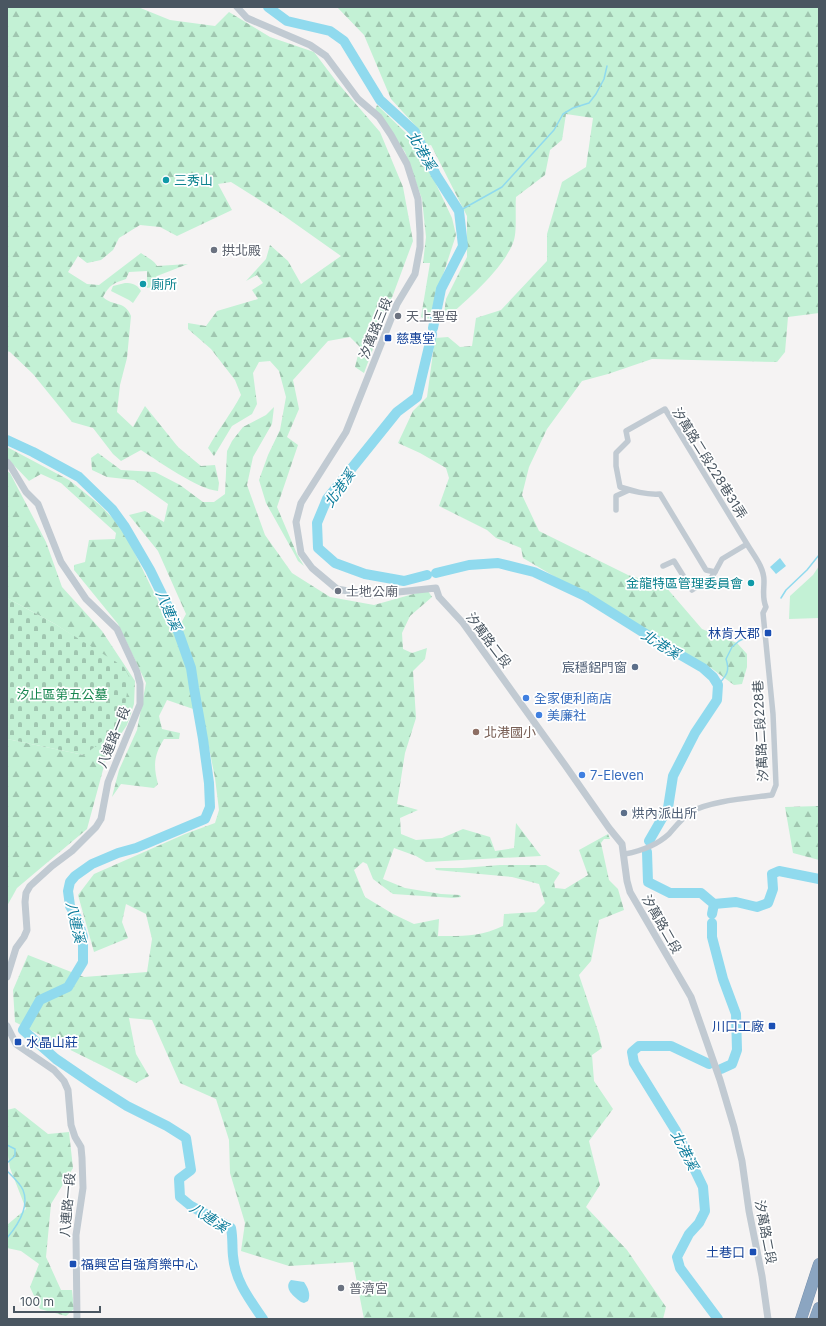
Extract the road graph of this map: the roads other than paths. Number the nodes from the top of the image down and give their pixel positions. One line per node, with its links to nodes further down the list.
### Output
1 (237, 7): 8 (street, 汐萬路三段)
2 (7, 462): 11 (street, 八連路一段)
3 (629, 490): 4 (street); 5 (street, 汐萬路二段228巷31弄); 7 (street)
4 (616, 510)
5 (747, 544): 7 (street); 9 (street, 汐萬路二段228巷31弄)
6 (663, 566): 7 (street)
7 (715, 572)
8 (436, 588): 10 (street, 汐萬路二段)
9 (764, 623): 10 (street, 汐萬路二段228巷)
10 (625, 854): 17 (street, 汐萬路二段)
11 (7, 976)
12 (7, 1026): 13 (street, 八連路一段)
13 (9, 1032): 16 (street, 八連路一段)
14 (819, 1264): 18 (highway)
15 (819, 1308): 19 (highway)
16 (78, 1319)
17 (768, 1319)
18 (801, 1319)
19 (815, 1319)

